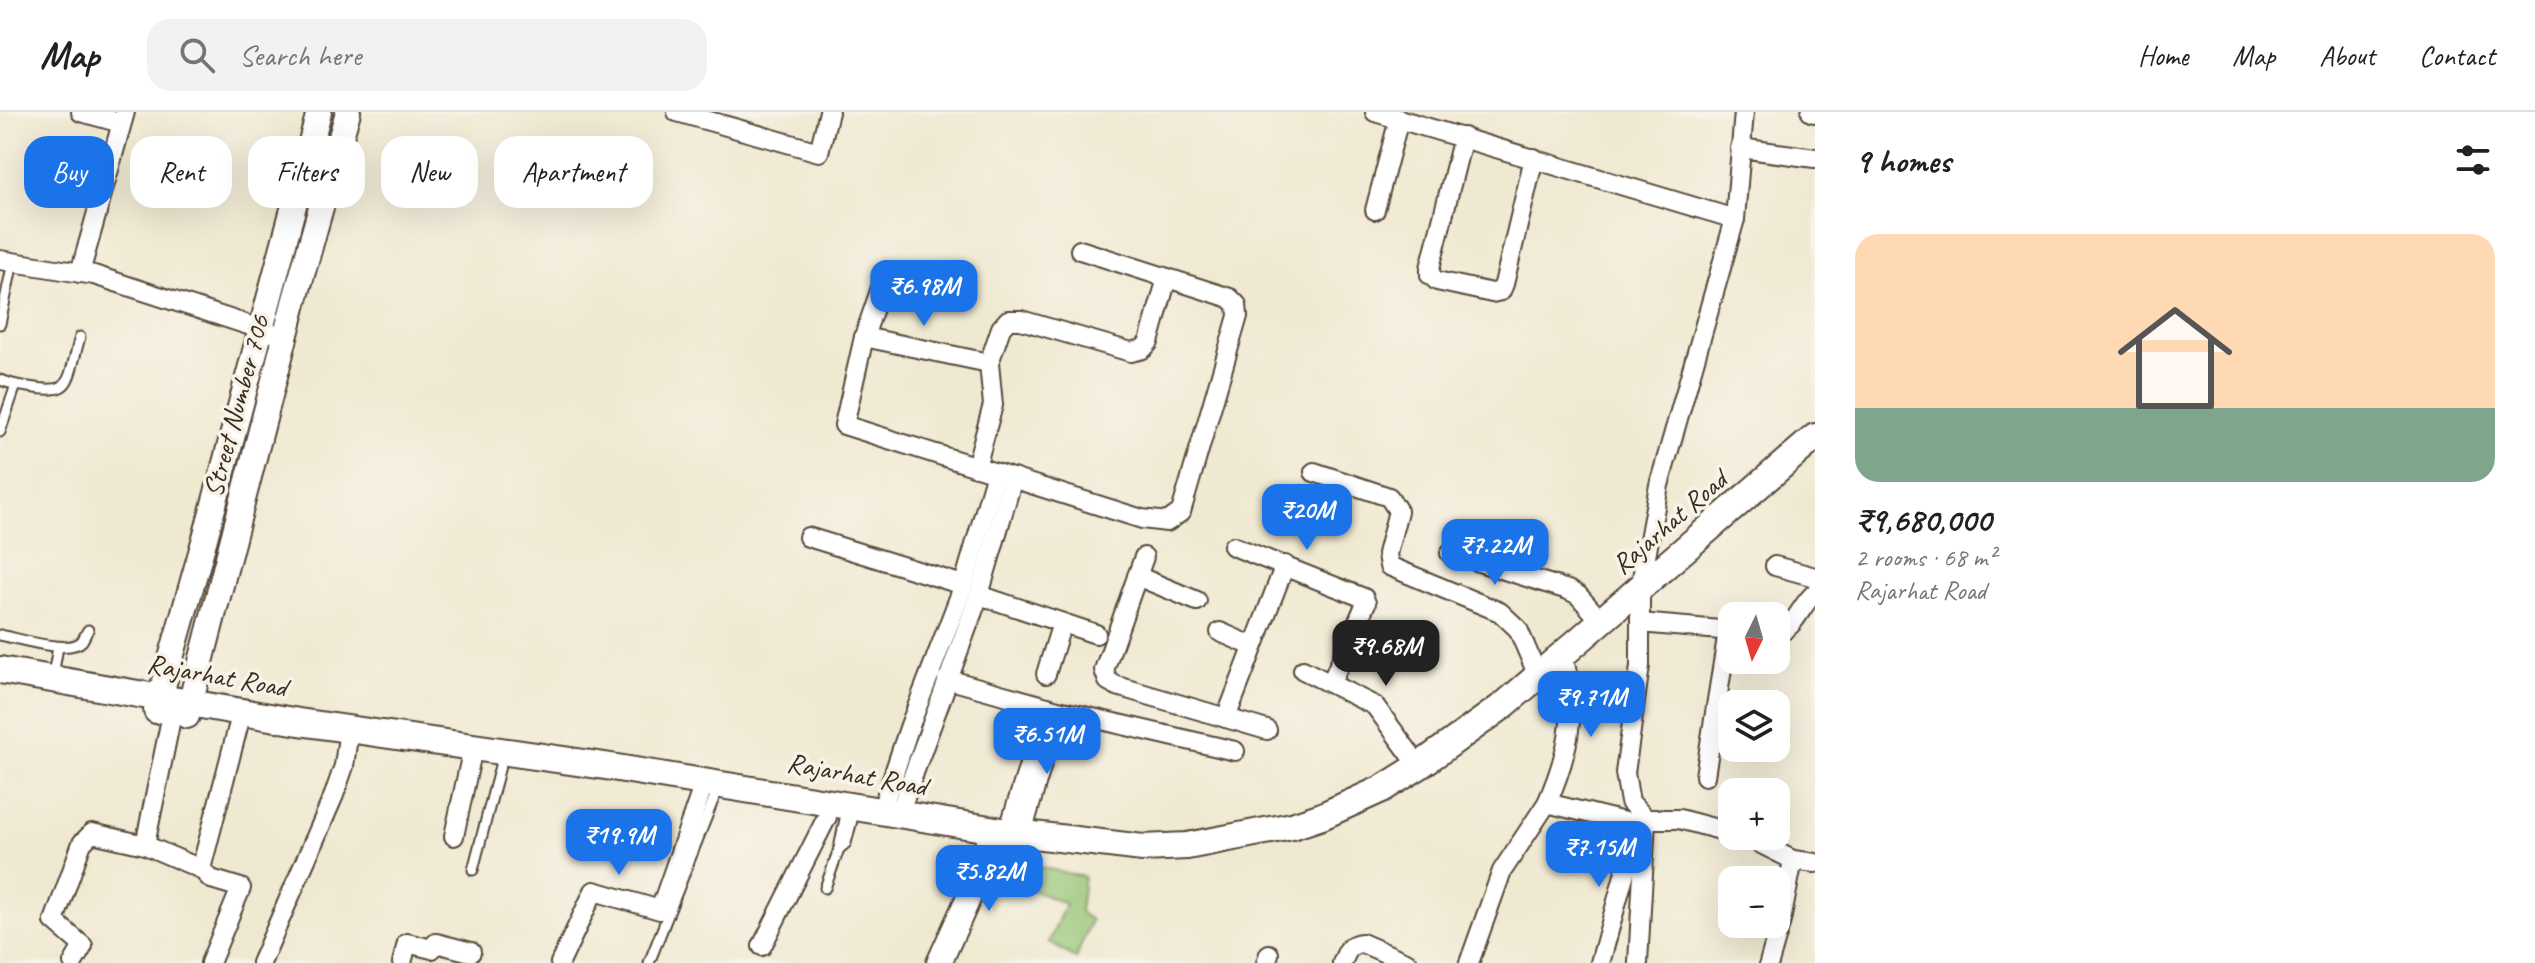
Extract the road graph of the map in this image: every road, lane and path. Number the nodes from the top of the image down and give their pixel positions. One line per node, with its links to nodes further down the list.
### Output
1 (81, 112): 8 (street)
2 (319, 112): 22 (street)
3 (348, 112): 24 (street, Street Number 706)
4 (677, 112): 5 (street)
5 (829, 112)
6 (1377, 112): 9 (street)
7 (1744, 112): 11 (street)
8 (123, 118): 18 (street)
9 (1399, 119): 10 (street); 14 (street)
10 (1463, 137): 12 (street); 12 (street)
11 (1740, 148): 13 (street); 15 (street)
12 (1534, 158): 15 (street)
13 (1815, 158)
14 (1375, 210)
15 (1735, 219): 46 (street)
16 (1080, 250): 19 (street)
17 (7, 261): 18 (street); 21 (lane)
18 (80, 273): 22 (street)
19 (1167, 278): 26 (street); 34 (street)
20 (884, 279): 25 (street)
21 (0, 324)
22 (261, 329): 24 (street); 67 (street)
23 (80, 337): 28 (lane)
24 (285, 337): 67 (street, Street Number 706)
25 (864, 337): 26 (street); 32 (street)
26 (989, 363): 32 (street)
27 (0, 380): 28 (lane)
28 (16, 385): 29 (lane)
29 (0, 432)
30 (1815, 437): 46 (main road, Rajarhat Road)
31 (1815, 454): 46 (main road, Rajarhat Road)
32 (976, 467): 34 (street)
33 (1314, 472): 63 (street)
34 (1005, 476): 43 (street)
35 (808, 537): 43 (street)
36 (1233, 546): 39 (street)
37 (1450, 553): 47 (street)
38 (1144, 557): 41 (street)
39 (1285, 565): 55 (street); 65 (street)
40 (1775, 566): 42 (street)
41 (1137, 576): 45 (street); 69 (street)
42 (1815, 577)
43 (968, 590): 48 (street); 62 (street)
44 (1815, 593): 49 (street)
45 (1197, 601)
46 (1639, 606): 47 (main road, Rajarhat Road); 50 (street); 57 (main road, Rajarhat Road); 84 (street)
47 (1602, 622): 63 (main road, Rajarhat Road)
48 (1062, 623): 53 (street); 60 (street)
49 (1790, 626)
50 (1718, 628)
51 (88, 630): 56 (lane)
52 (1220, 632): 55 (street)
53 (1096, 634)
54 (0, 635): 56 (lane)
55 (1252, 646): 69 (street)
56 (58, 647): 64 (lane)
57 (1566, 668): 81 (street); 86 (main road, Rajarhat Road)
58 (0, 670): 64 (main road, Rajarhat Road)
59 (1303, 670): 65 (street)
60 (1046, 674)
61 (1723, 674): 79 (street)
62 (938, 676): 68 (street); 75 (street); 77 (street)
63 (1538, 676): 78 (main road, Rajarhat Road)
64 (52, 679): 67 (main road, Rajarhat Road)
65 (1331, 683): 78 (street)
66 (0, 685): 67 (main road, Rajarhat Road)
67 (173, 708): 70 (main road, Rajarhat Road); 72 (main road, Rajarhat Road); 88 (street)
68 (1052, 709): 73 (street); 86 (street)
69 (1226, 718): 71 (street)
70 (239, 723): 72 (main road, Rajarhat Road); 92 (street)
71 (1267, 730)
72 (349, 734): 74 (main road, Rajarhat Road); 82 (main road, Rajarhat Road); 99 (street)
73 (1235, 751)
74 (471, 757): 76 (main road, Rajarhat Road); 87 (street)
75 (898, 757): 77 (street); 82 (street)
76 (501, 762): 80 (main road, Rajarhat Road); 93 (lane)
77 (918, 763): 82 (street)
78 (1419, 766): 86 (main road, Rajarhat Road)
79 (1705, 776)
80 (707, 796): 83 (main road, Rajarhat Road); 101 (street); 102 (lane)
81 (1547, 803): 84 (street); 106 (street)
82 (890, 813): 86 (main road, Rajarhat Road)
83 (841, 819): 86 (main road, Rajarhat Road); 94 (lane); 95 (street)
84 (1643, 824): 85 (street); 107 (street); 108 (street)
85 (1718, 829)
86 (1002, 835): 103 (street)
87 (454, 836)
88 (145, 845): 92 (street); 97 (street)
89 (1773, 850): 90 (street)
90 (1793, 860): 91 (street); 109 (street)
91 (1815, 863)
92 (201, 869): 98 (street)
93 (473, 870)
94 (825, 888)
95 (762, 946)
96 (471, 952): 100 (street)
97 (73, 963)
98 (210, 963)
99 (261, 963)
100 (402, 963)
101 (560, 963)
102 (649, 963)
103 (939, 963)
104 (1342, 963): 105 (street)
105 (1408, 963)
106 (1469, 963)
107 (1600, 963)
108 (1638, 963)
109 (1769, 963)

